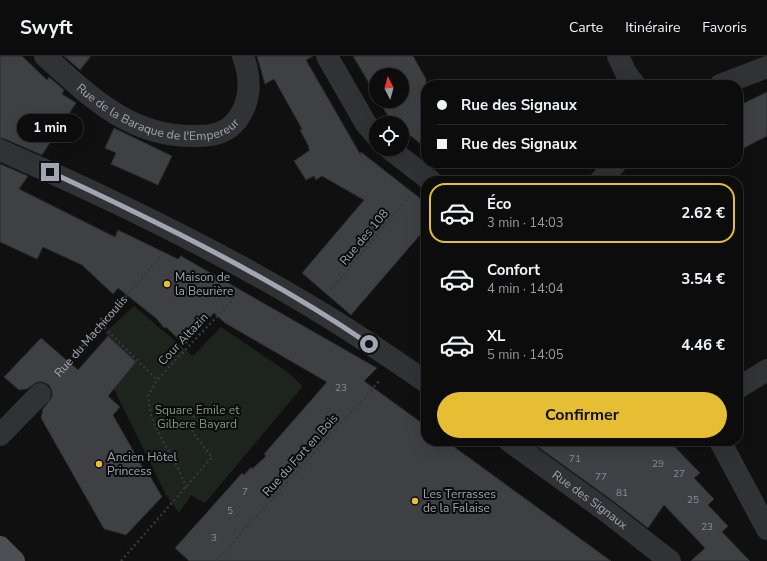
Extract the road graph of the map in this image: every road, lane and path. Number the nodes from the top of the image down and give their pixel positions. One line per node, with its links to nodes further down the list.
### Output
1 (45, 56): 2 (street, Rue de la Baraque de l'Empereur)
2 (243, 56)
3 (327, 56): 8 (street)
4 (618, 56): 6 (street)
5 (767, 67): 7 (street)
6 (632, 80)
7 (733, 80)
8 (369, 127)
9 (0, 150): 15 (street)
10 (399, 156): 12 (street)
11 (612, 168): 13 (street)
12 (425, 176)
13 (604, 176)
14 (421, 188): 17 (path, Rue des 108)
15 (180, 235): 16 (street); 18 (path, Rue du Machicoulis)
16 (256, 274): 17 (street); 22 (path, Cour Altazin)
17 (315, 309): 19 (street)
18 (101, 324): 22 (path); 24 (path, Rue du Machicoulis)
19 (396, 362): 21 (street); 32 (path, Rue du Fort en Bois)
20 (767, 370): 23 (street)
21 (421, 379)
22 (157, 380): 29 (path, Cour Altazin)
23 (743, 385)
24 (40, 394): 26 (street)
25 (197, 415): 29 (path)
26 (0, 434)
27 (516, 446): 33 (street, Rue des Signaux)
28 (723, 446): 30 (street)
29 (186, 488): 31 (path)
30 (767, 529)
31 (121, 561)
32 (216, 561)
33 (670, 561)

